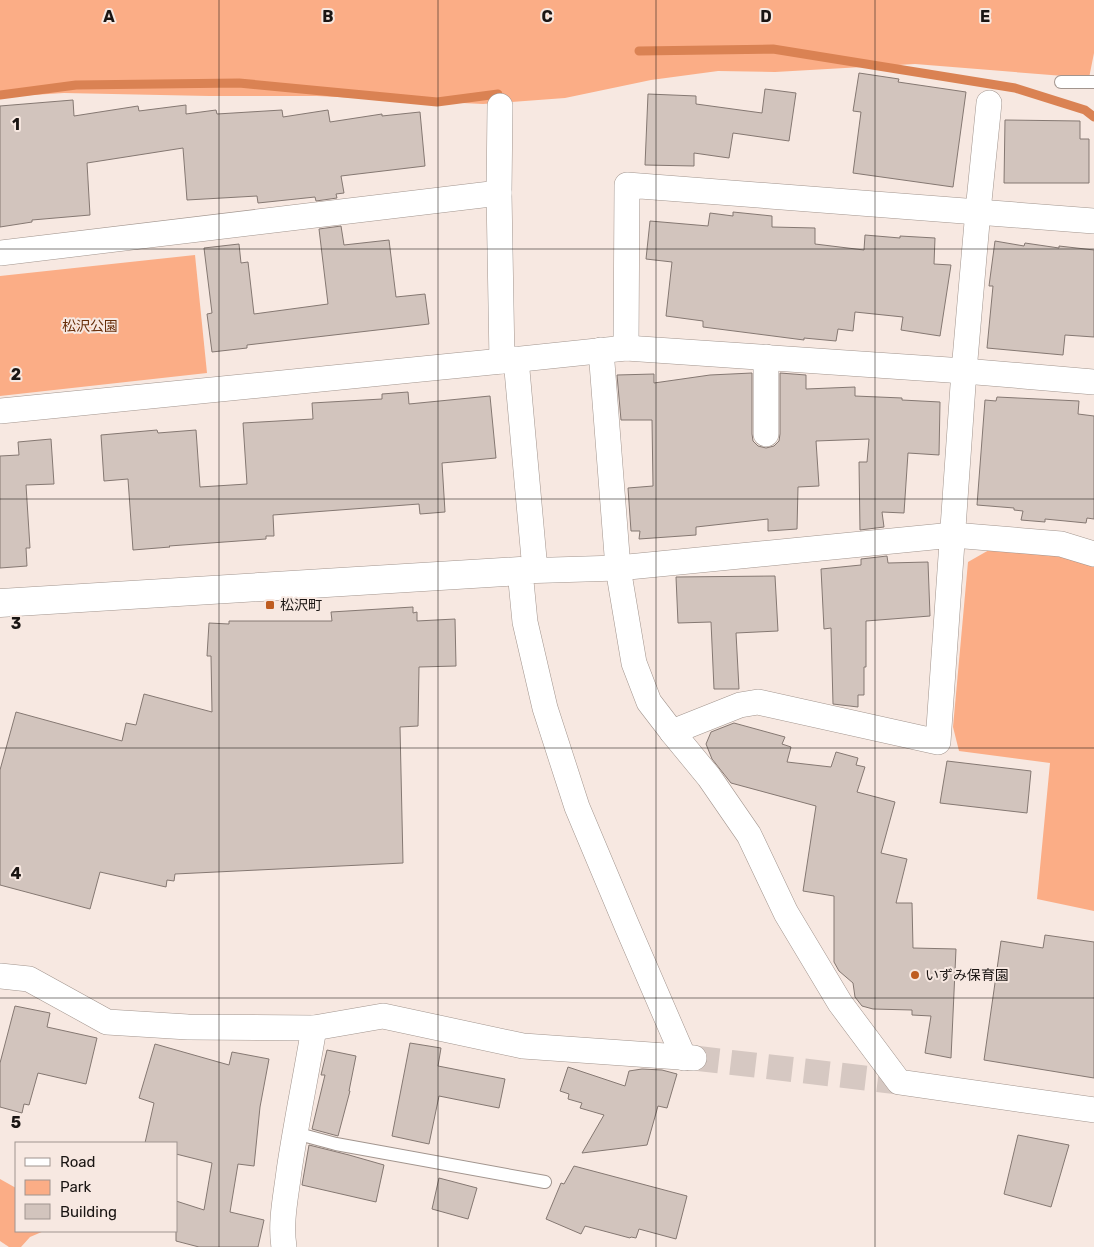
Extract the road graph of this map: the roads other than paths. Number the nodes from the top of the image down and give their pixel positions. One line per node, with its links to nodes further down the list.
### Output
1 (1061, 82): 2 (lane)
2 (1094, 82)
3 (989, 103): 6 (street)
4 (500, 106): 5 (street)
5 (499, 193): 8 (street); 12 (street)
6 (978, 211): 7 (street); 9 (street); 13 (street)
7 (1094, 221)
8 (0, 253)
9 (626, 348): 10 (street); 11 (street)
10 (601, 350): 12 (street); 19 (street)
11 (766, 357): 13 (street); 16 (street)
12 (509, 360): 15 (street); 20 (street)
13 (964, 371): 14 (street); 17 (street)
14 (1094, 382)
15 (0, 411)
16 (766, 434)
17 (953, 535): 18 (street); 19 (street); 22 (street)
18 (1094, 554)
19 (618, 568): 20 (street); 22 (street)
20 (527, 570): 21 (street); 24 (street)
21 (0, 603)
22 (672, 732): 25 (street)
23 (0, 976): 24 (street)
24 (314, 1028): 26 (street)
25 (1094, 1110)
26 (295, 1133): 27 (lane); 28 (street)
27 (545, 1182)
28 (284, 1247)

